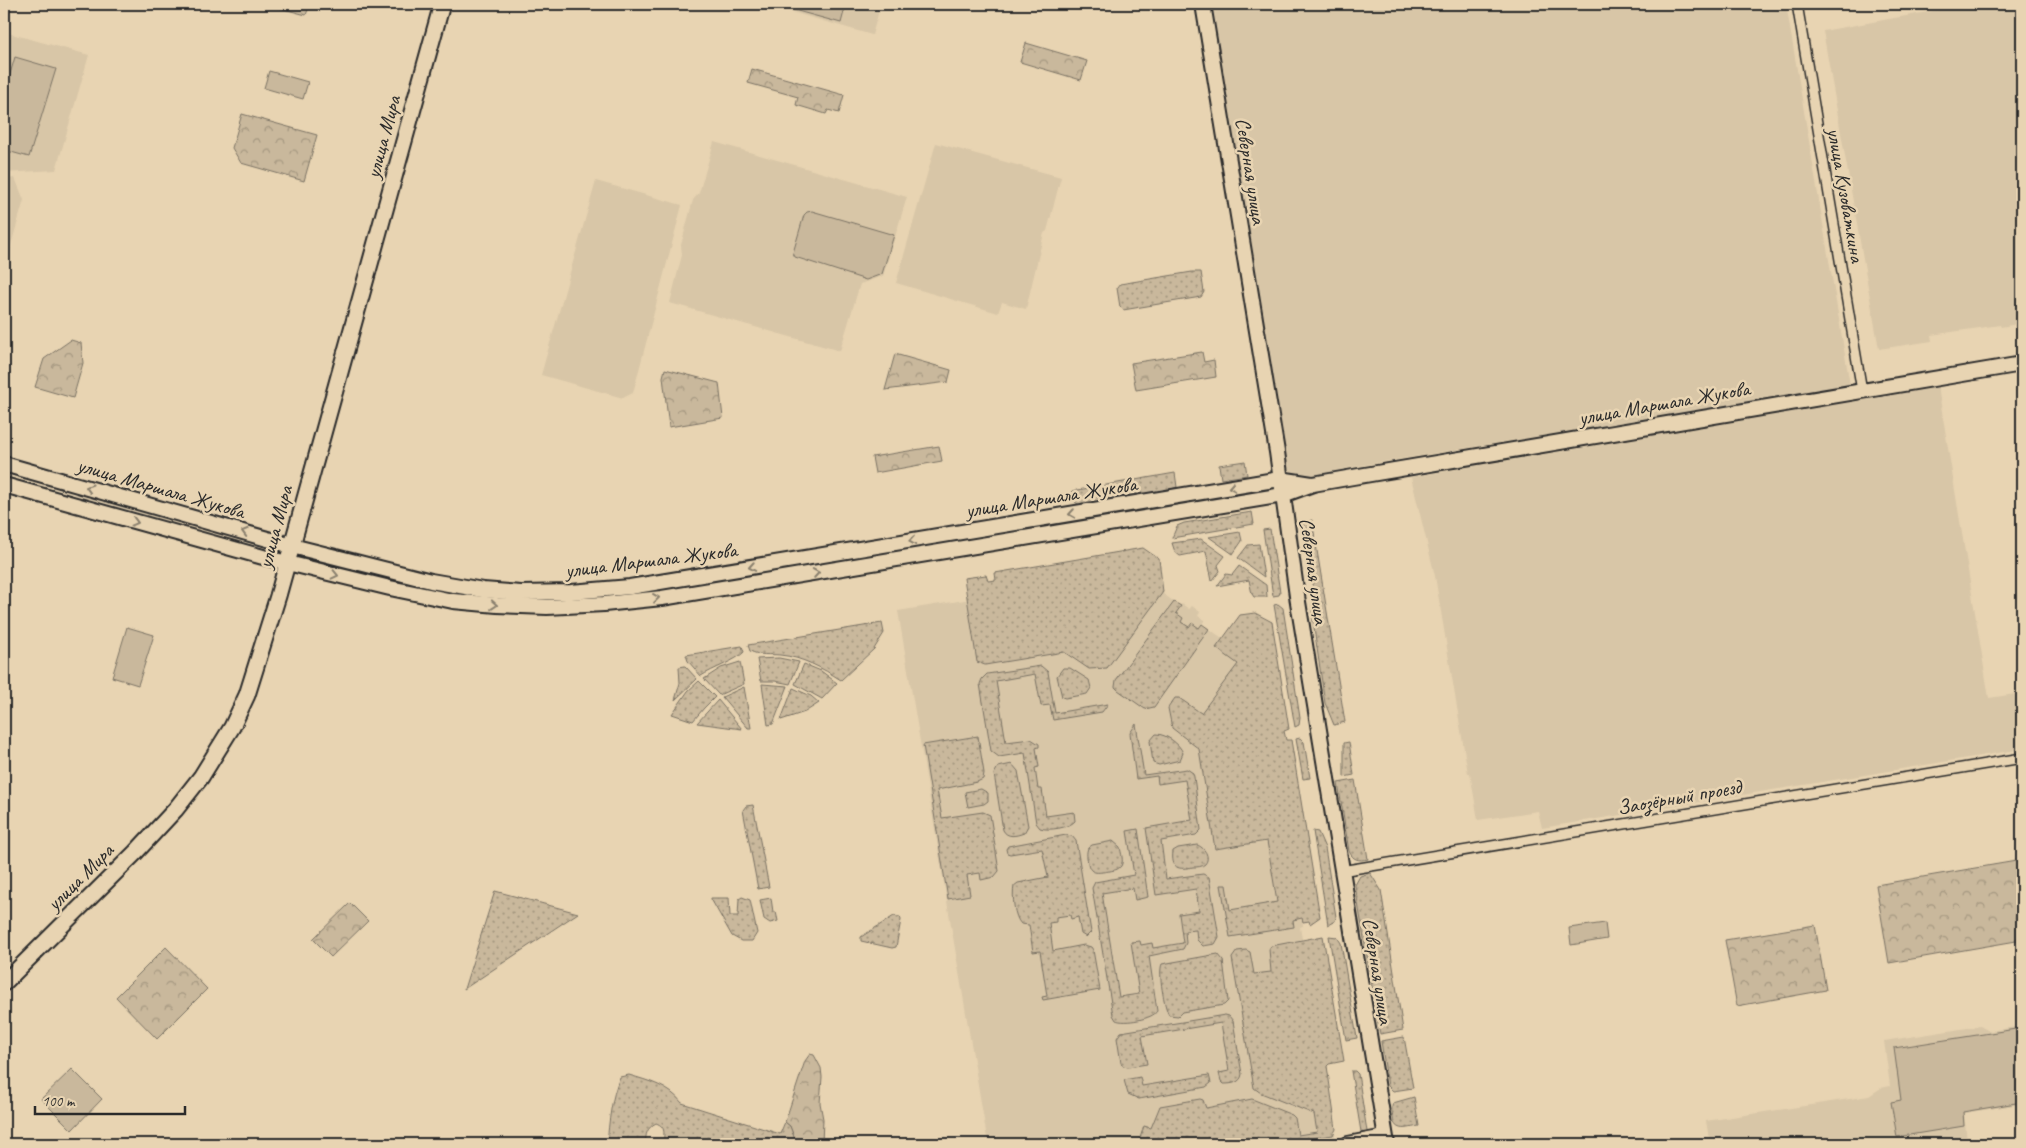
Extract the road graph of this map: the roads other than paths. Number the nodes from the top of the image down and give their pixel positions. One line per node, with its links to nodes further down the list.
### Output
1 (442, 4): 15 (main road, улица Мира)
2 (1203, 4): 8 (main road, Северная улица)
3 (1797, 4): 5 (street, улица Кузоваткина)
4 (2022, 364): 5 (main road, улица Маршала Жукова)
5 (1862, 391): 9 (main road, улица Маршала Жукова)
6 (4, 464): 7 (main road, улица Маршала Жукова)
7 (54, 478): 13 (main road); 15 (main road, улица Маршала Жукова, one-way to 7)
8 (1280, 479): 9 (main road, улица Маршала Жукова); 11 (main road, улица Маршала Жукова, one-way to 11); 12 (main road, Северная улица)
9 (1313, 484): 12 (main road, улица Маршала Жукова)
10 (4, 486): 13 (main road, улица Маршала Жукова)
11 (1192, 494): 14 (main road); 17 (main road, улица Маршала Жукова, one-way to 17)
12 (1282, 495): 14 (main road, улица Маршала Жукова); 20 (main road, Северная улица)
13 (48, 498): 16 (main road, улица Маршала Жукова, one-way to 16)
14 (1194, 510): 18 (main road, улица Маршала Жукова, one-way to 14)
15 (292, 546): 16 (main road, улица Мира); 17 (main road, улица Маршала Жукова)
16 (287, 563): 18 (main road, улица Маршала Жукова, one-way to 18); 21 (main road, улица Мира)
17 (431, 581): 18 (main road)
18 (428, 596)
19 (2022, 758): 20 (street, Заозёрный проезд)
20 (1341, 872): 22 (main road, Северная улица)
21 (4, 983)
22 (1386, 1141): 23 (main road)
23 (1348, 1144)

